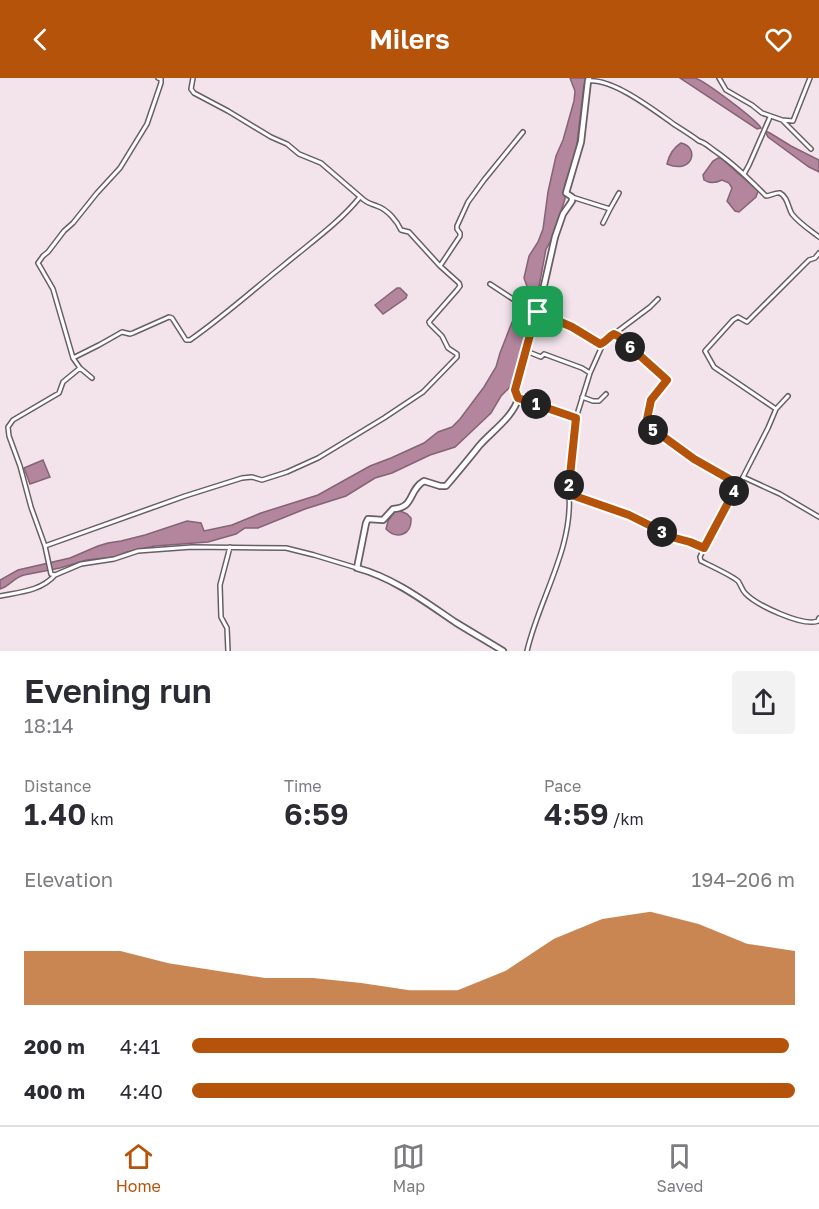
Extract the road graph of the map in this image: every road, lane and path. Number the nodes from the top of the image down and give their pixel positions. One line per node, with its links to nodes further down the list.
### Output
1 (158, 78): 25 (street)
2 (193, 78): 12 (street)
3 (719, 78): 6 (street)
4 (810, 78): 7 (street)
5 (589, 79): 10 (street); 13 (street)
6 (770, 117): 7 (street); 10 (street)
7 (783, 120): 9 (street)
8 (523, 132): 18 (street)
9 (811, 149)
10 (744, 174): 16 (street)
11 (619, 193): 14 (street)
12 (360, 197): 18 (street); 25 (street)
13 (572, 197): 14 (street); 21 (street)
14 (610, 209): 15 (street)
15 (603, 223)
16 (819, 237)
17 (819, 253): 33 (street)
18 (440, 266): 39 (street)
19 (490, 284): 21 (street)
20 (658, 299): 22 (street)
21 (536, 311): 23 (street); 24 (street)
22 (614, 334): 23 (street); 36 (street)
23 (604, 343): 27 (street)
24 (526, 351): 27 (street); 32 (street)
25 (73, 358): 26 (street)
26 (80, 368): 28 (street); 39 (street)
27 (590, 373): 31 (street)
28 (92, 378)
29 (606, 394): 31 (street)
30 (788, 396): 33 (street)
31 (582, 397): 34 (street)
32 (518, 398): 34 (street); 42 (street)
33 (776, 409): 35 (street)
34 (576, 418): 37 (street)
35 (743, 477): 36 (street); 38 (street)
36 (738, 484): 41 (street)
37 (569, 494): 41 (street); 48 (street)
38 (819, 517)
39 (45, 546): 43 (street)
40 (230, 547): 42 (street); 43 (street); 46 (street)
41 (704, 548): 45 (street)
42 (357, 568): 47 (street)
43 (53, 574): 44 (street)
44 (0, 596)
45 (819, 618)
46 (228, 651)
47 (503, 651)
48 (526, 651)

